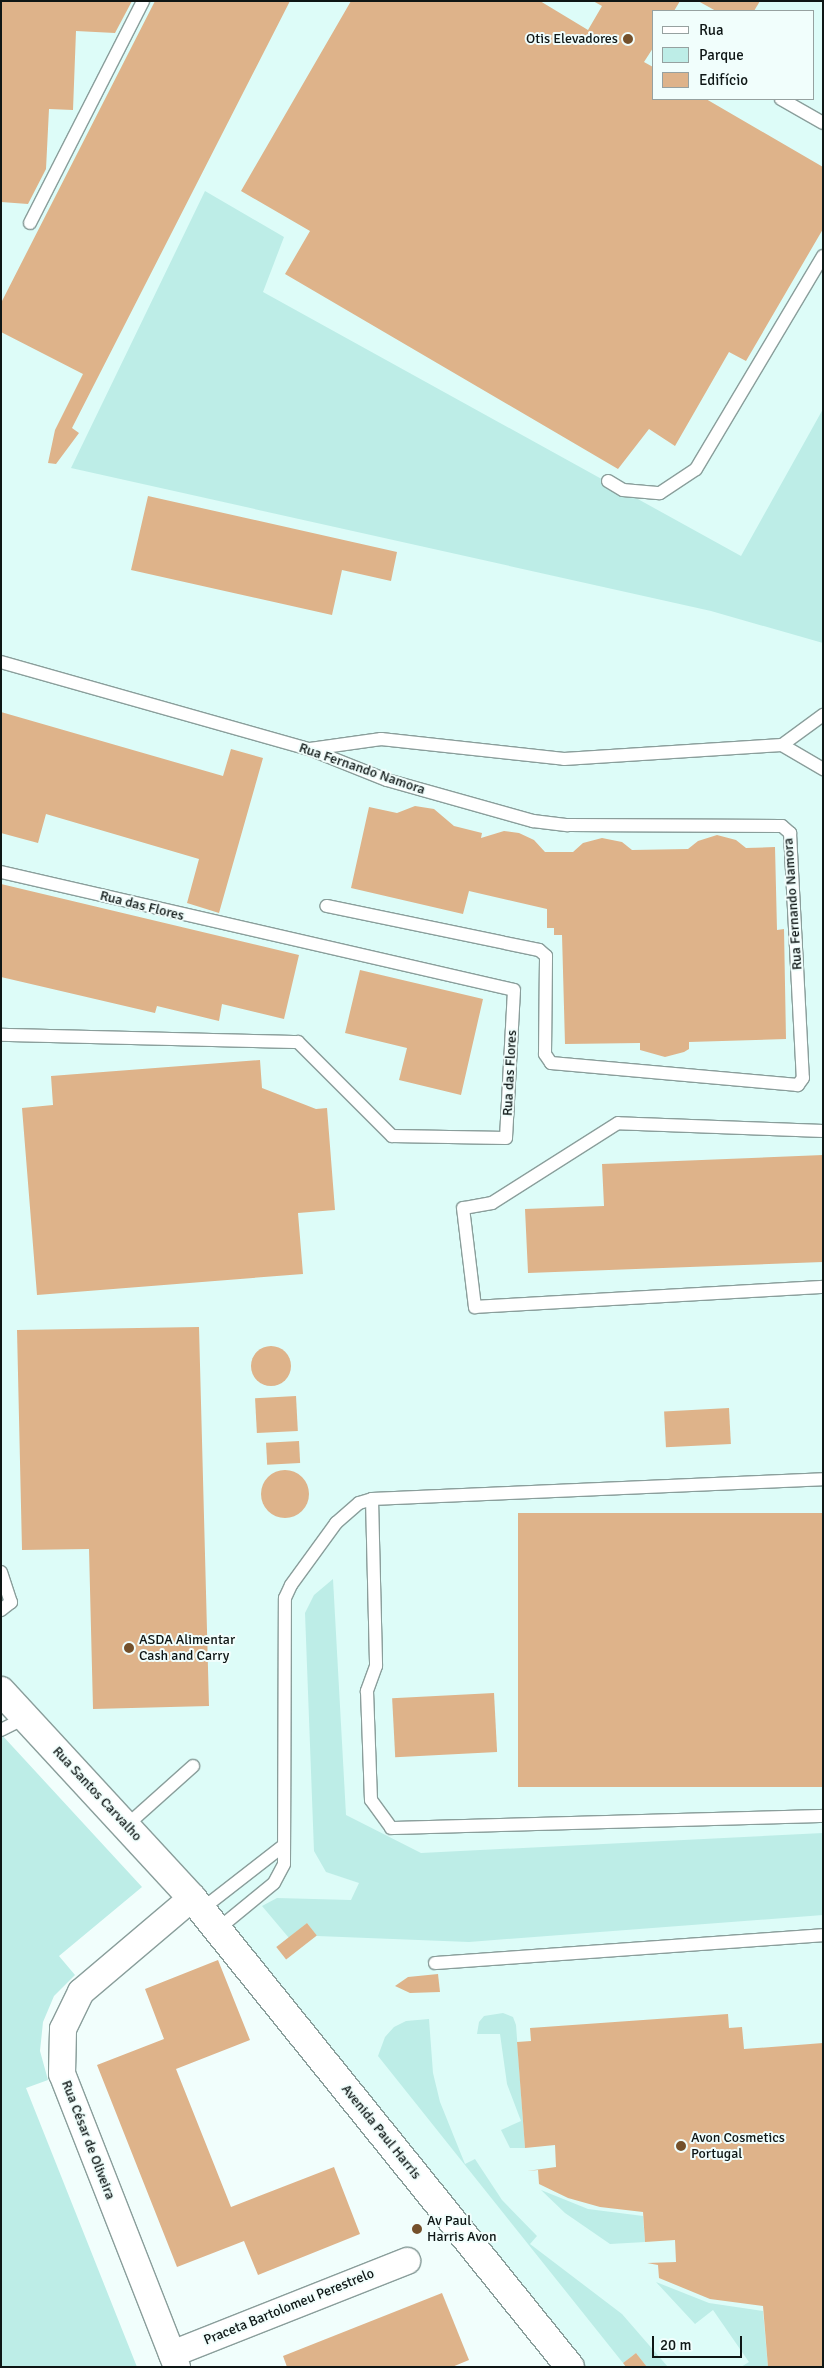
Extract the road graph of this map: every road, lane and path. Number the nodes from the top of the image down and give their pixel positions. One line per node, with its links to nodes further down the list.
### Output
1 (143, 1): 4 (lane)
2 (783, 100): 3 (lane)
3 (823, 123)
4 (30, 223)
5 (823, 256): 6 (lane)
6 (608, 481)
7 (1, 662): 10 (lane, Rua Fernando Namora)
8 (823, 715): 9 (lane)
9 (782, 745): 10 (lane); 11 (lane)
10 (309, 750): 13 (lane, Rua Fernando Namora)
11 (823, 769)
12 (1, 872): 14 (lane, Rua das Flores)
13 (326, 906)
14 (1, 1035)
15 (823, 1131): 16 (lane)
16 (823, 1287)
17 (823, 1479): 18 (lane)
18 (372, 1499): 25 (lane); 27 (lane)
19 (1, 1572): 20 (lane)
20 (1, 1610)
21 (1, 1691): 22 (street, Rua Santos Carvalho)
22 (26, 1718): 23 (lane); 26 (street, Rua Santos Carvalho)
23 (1, 1730)
24 (193, 1766): 26 (lane)
25 (823, 1816)
26 (126, 1826): 28 (street, Rua Santos Carvalho)
27 (283, 1846): 28 (lane); 28 (lane)
28 (204, 1912): 32 (street, Rua César de Oliveira); 33 (street, Avenida Paul Harris)
29 (823, 1935): 30 (lane)
30 (435, 1963)
31 (407, 2261): 32 (street, Praceta Bartolomeu Perestrelo)
32 (174, 2360)
33 (570, 2367)

